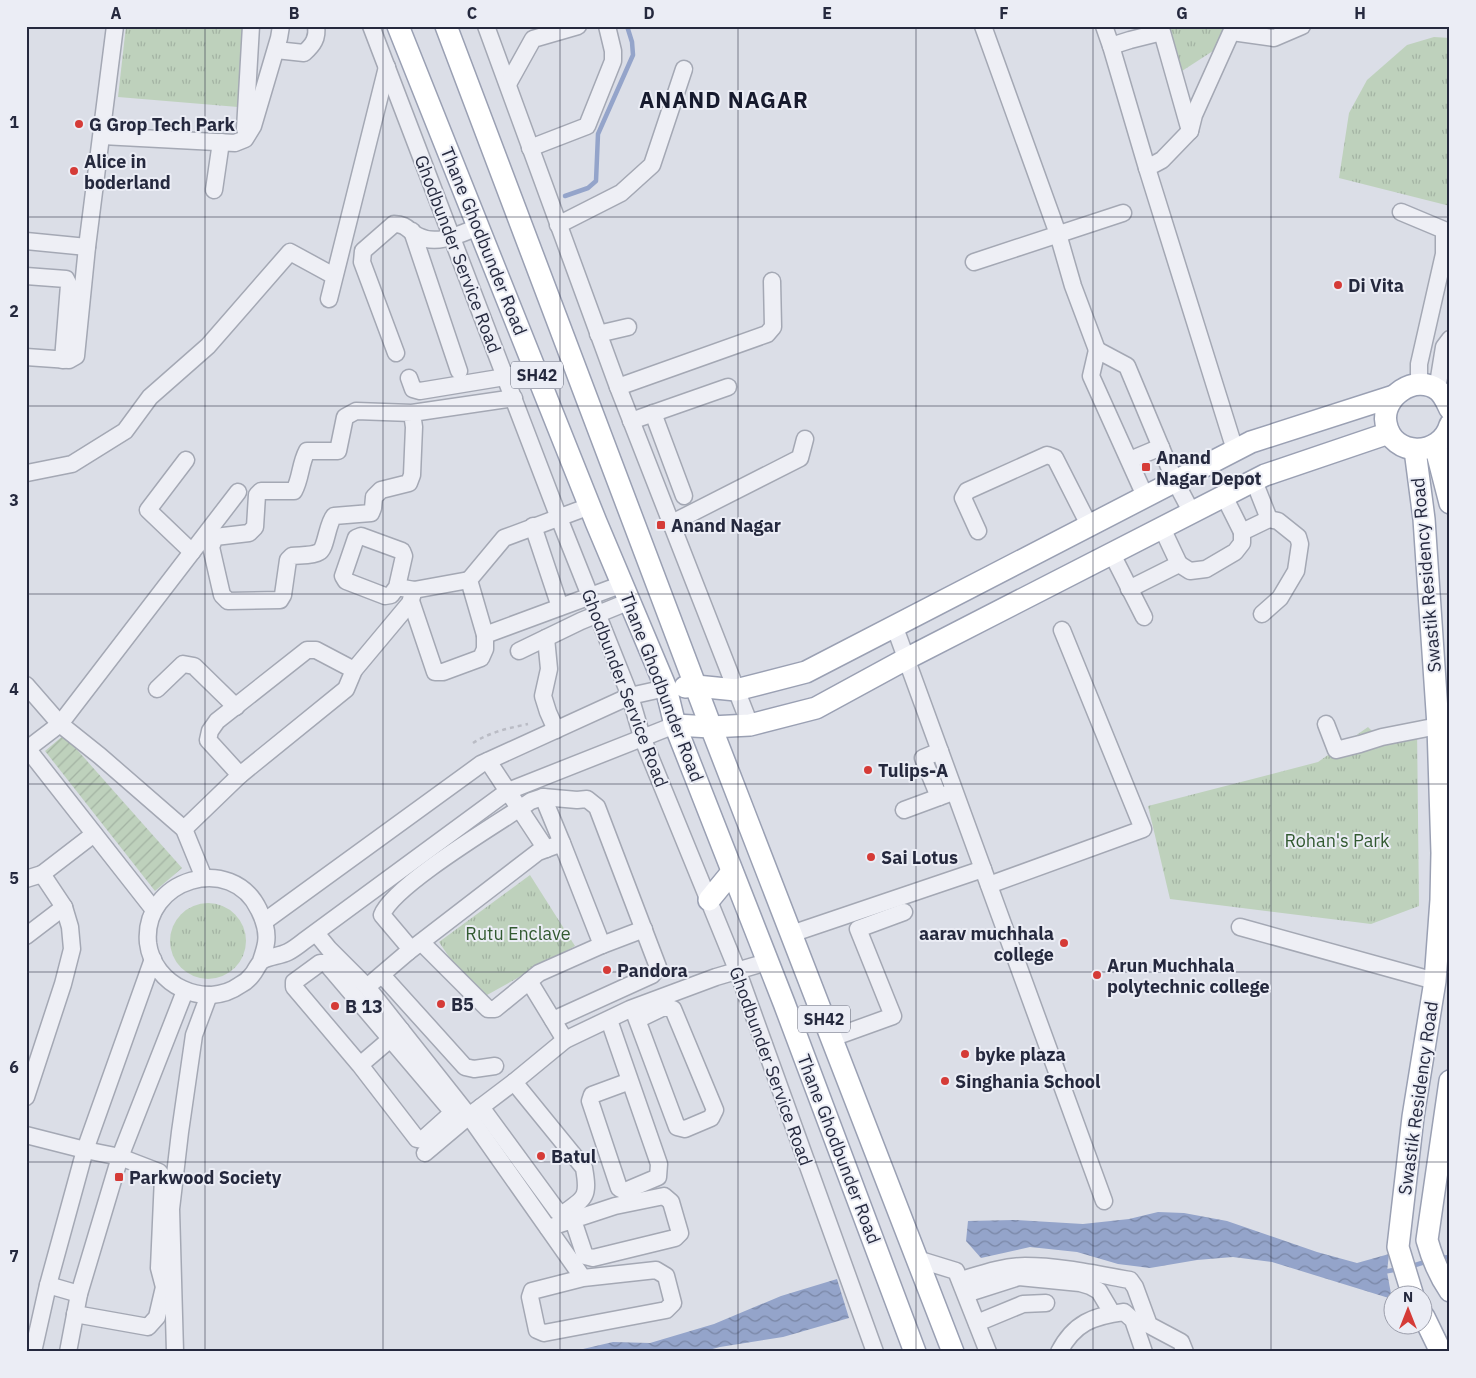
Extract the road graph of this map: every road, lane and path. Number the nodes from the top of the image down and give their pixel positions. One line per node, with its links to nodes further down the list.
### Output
1 (115, 26): 22 (street)
2 (251, 26): 23 (street)
3 (281, 26): 17 (street)
4 (316, 26): 17 (street)
5 (371, 26): 18 (street, Ghodbunder Service Road)
6 (398, 26): 31 (main road, Thane Ghodbunder Road / SH42)
7 (446, 26): 110 (main road, Thane Ghodbunder Road / SH42)
8 (486, 26): 20 (street)
9 (578, 26): 20 (street)
10 (607, 26): 25 (street)
11 (983, 26): 33 (street)
12 (1104, 26): 16 (street)
13 (1302, 26): 14 (street)
14 (1233, 29): 21 (street)
15 (1149, 30): 16 (street); 21 (street)
16 (1111, 46): 26 (street)
17 (276, 50): 23 (street)
18 (387, 67): 34 (street, Ghodbunder Service Road); 39 (street)
19 (684, 69): 30 (street)
20 (508, 84): 25 (street)
21 (1190, 131): 26 (street)
22 (102, 136): 24 (street); 36 (street)
23 (245, 139): 24 (street)
24 (221, 142): 27 (street)
25 (530, 148): 30 (street)
26 (1147, 168): 68 (street)
27 (214, 190)
28 (1402, 212): 53 (street)
29 (1123, 213): 33 (street)
30 (558, 225): 43 (street)
31 (478, 227): 34 (street); 49 (main road, Thane Ghodbunder Road / SH42)
32 (412, 232): 34 (street); 46 (street); 50 (street)
33 (1058, 234): 37 (street); 45 (street)
34 (452, 237): 51 (street, Ghodbunder Service Road)
35 (26, 241): 36 (street)
36 (87, 247): 48 (street)
37 (974, 262)
38 (26, 276): 48 (street)
39 (334, 276): 41 (street); 71 (street)
40 (772, 281): 54 (street)
41 (328, 298)
42 (628, 327): 43 (street)
43 (598, 334): 54 (street)
44 (1450, 339): 56 (street)
45 (1097, 350): 66 (street); 70 (street)
46 (396, 353)
47 (26, 357): 48 (street)
48 (63, 360)
49 (534, 368): 51 (street); 79 (main road, Thane Ghodbunder Road / SH42)
50 (459, 371)
51 (505, 377): 52 (street); 58 (street, Ghodbunder Service Road)
52 (409, 378)
53 (1416, 385): 56 (main road); 57 (main road)
54 (618, 387): 62 (street)
55 (728, 387): 60 (street)
56 (1443, 390): 59 (main road)
57 (1394, 396): 64 (main road); 68 (main road)
58 (514, 398): 61 (street); 81 (street, Ghodbunder Service Road)
59 (1450, 410)
60 (653, 413): 62 (street); 75 (street)
61 (412, 414): 61 (street)
62 (631, 421): 83 (street)
63 (1450, 425): 67 (main road)
64 (1390, 433): 67 (main road); 73 (main road)
65 (805, 439): 83 (street)
66 (1161, 447): 70 (street); 72 (street)
67 (1425, 448): 78 (main road, Swastik Residency Road); 122 (main road, Swastik Residency Road)
68 (1235, 450): 72 (main road)
69 (186, 460): 89 (street)
70 (1130, 460): 76 (street)
71 (27, 474)
72 (1175, 480): 76 (main road); 80 (street)
73 (1254, 481): 77 (main road); 82 (street)
74 (238, 492): 89 (street)
75 (684, 496)
76 (1145, 496): 84 (main road)
77 (1224, 496): 80 (main road); 88 (street)
78 (1450, 503)
79 (590, 506): 81 (street); 95 (main road, Thane Ghodbunder Road / SH42)
80 (1192, 512): 86 (main road)
81 (559, 518): 85 (street); 97 (street, Ghodbunder Service Road)
82 (1269, 519): 88 (street); 99 (street)
83 (670, 524): 113 (street)
84 (1089, 525): 87 (street); 102 (main road)
85 (534, 526): 92 (street); 98 (street)
86 (1162, 528): 90 (main road); 91 (street)
87 (978, 531)
88 (1242, 532): 91 (street)
89 (192, 552): 118 (street)
90 (1112, 554): 94 (street); 107 (main road)
91 (1179, 564): 94 (street)
92 (469, 580): 96 (street); 104 (street)
93 (397, 587): 96 (street)
94 (1129, 589): 101 (street)
95 (626, 592): 97 (street); 100 (street); 111 (main road, Thane Ghodbunder Road / SH42)
96 (413, 596): 104 (street); 108 (street)
97 (590, 596): 98 (street); 100 (street, Ghodbunder Service Road)
98 (560, 607): 104 (street)
99 (1262, 614)
100 (598, 615): 105 (street); 115 (street, Ghodbunder Service Road)
101 (1144, 617)
102 (894, 625): 107 (street); 113 (main road)
103 (1062, 630): 145 (street)
104 (485, 635)
105 (546, 638): 106 (street); 117 (street)
106 (519, 651)
107 (906, 659): 121 (main road); 128 (street)
108 (354, 670): 116 (street); 130 (street)
109 (26, 686): 118 (street)
110 (696, 686): 111 (main road); 113 (main road); 123 (main road, Thane Ghodbunder Road / SH42)
111 (666, 688): 115 (street); 120 (main road, Thane Ghodbunder Road / SH42)
112 (157, 689): 116 (street)
113 (736, 690): 121 (street)
114 (907, 692): 128 (street)
115 (630, 696): 124 (street); 125 (street, Ghodbunder Service Road)
116 (236, 707): 130 (street)
117 (542, 716): 124 (street); 126 (path)
118 (60, 724): 127 (street); 136 (street)
119 (1326, 724): 122 (street)
120 (675, 725): 123 (main road); 125 (street); 142 (main road, Thane Ghodbunder Road / SH42)
121 (750, 725): 123 (main road)
122 (1438, 726): 141 (main road, Swastik Residency Road)
123 (711, 727): 155 (main road, Thane Ghodbunder Road / SH42)
124 (556, 730): 129 (street)
125 (642, 737): 131 (street); 146 (street, Ghodbunder Service Road)
126 (473, 743)
127 (27, 749): 137 (street)
128 (936, 753): 132 (street)
129 (488, 761): 131 (street); 151 (street)
130 (240, 776): 136 (street)
131 (508, 791): 134 (street); 154 (street)
132 (947, 794): 135 (street); 140 (street)
133 (542, 797): 134 (street); 138 (street); 153 (street)
134 (519, 810): 139 (street); 158 (street)
135 (904, 810)
136 (184, 829): 144 (street)
137 (94, 834): 143 (street); 149 (street)
138 (562, 843): 139 (street); 157 (street)
139 (546, 849): 158 (street)
140 (982, 869): 145 (street); 155 (street)
141 (1446, 869): 147 (main road, Swastik Residency Road)
142 (732, 872): 146 (main road); 161 (main road, Thane Ghodbunder Road / SH42)
143 (34, 877): 148 (street)
144 (204, 878): 149 (street); 151 (street)
145 (989, 885): 188 (street)
146 (709, 900): 163 (street, Ghodbunder Service Road)
147 (1446, 900): 162 (main road, Swastik Residency Road)
148 (64, 907): 156 (street); 182 (street)
149 (154, 910): 159 (street)
150 (904, 912): 173 (street)
151 (265, 921): 160 (street)
152 (1240, 927): 162 (street)
153 (644, 929): 157 (street); 170 (street)
154 (316, 933): 160 (street); 166 (street)
155 (791, 934): 173 (main road, Thane Ghodbunder Road / SH42)
156 (26, 936)
157 (602, 945): 165 (street)
158 (415, 947): 164 (street); 165 (street)
159 (153, 959): 167 (street); 185 (street)
160 (262, 961): 168 (street)
161 (767, 962): 163 (street); 210 (main road, Thane Ghodbunder Road / SH42)
162 (1441, 969): 195 (main road, Swastik Residency Road)
163 (738, 972): 169 (street); 209 (street, Ghodbunder Service Road)
164 (382, 975): 166 (street); 175 (street)
165 (529, 981): 170 (street)
166 (367, 987): 172 (street)
167 (185, 991): 168 (street); 187 (street)
168 (209, 996): 208 (street)
169 (635, 1014): 169 (street); 171 (street)
170 (553, 1020): 174 (street)
171 (609, 1020): 174 (street); 179 (street)
172 (396, 1035): 176 (street); 176 (street); 176 (street); 178 (street)
173 (832, 1038): 191 (main road, Thane Ghodbunder Road / SH42)
174 (565, 1040): 181 (street)
175 (459, 1060): 177 (street); 178 (street)
176 (360, 1065)
177 (495, 1066)
178 (439, 1078): 183 (street)
179 (630, 1081): 179 (street)
180 (1450, 1081): 196 (main road, Swastik Residency Road)
181 (514, 1082): 183 (street); 183 (street)
182 (26, 1097)
183 (475, 1112): 186 (street); 190 (street)
184 (26, 1135): 185 (street)
185 (85, 1150): 187 (street); 194 (street)
186 (424, 1153)
187 (120, 1157): 198 (street); 202 (street)
188 (1104, 1202)
189 (573, 1220): 189 (street); 190 (street)
190 (548, 1228): 192 (street)
191 (917, 1259): 197 (street); 211 (main road, Thane Ghodbunder Road / SH42)
192 (583, 1278): 192 (street)
193 (1001, 1283): 197 (street); 200 (street); 201 (street)
194 (48, 1285): 198 (street); 206 (street)
195 (1409, 1286)
196 (1446, 1286)
197 (963, 1287): 203 (street); 215 (street)
198 (79, 1294): 202 (street)
199 (1046, 1303): 200 (street)
200 (1010, 1309): 203 (street)
201 (1112, 1313): 213 (street); 214 (street)
202 (76, 1314): 207 (street)
203 (977, 1323): 212 (street)
204 (1434, 1332): 205 (main road)
205 (1443, 1345)
206 (33, 1352)
207 (68, 1352)
208 (175, 1352)
209 (874, 1352)
210 (915, 1352)
211 (953, 1352)
212 (988, 1352)
213 (1059, 1352)
214 (1144, 1352)
215 (1185, 1352)

